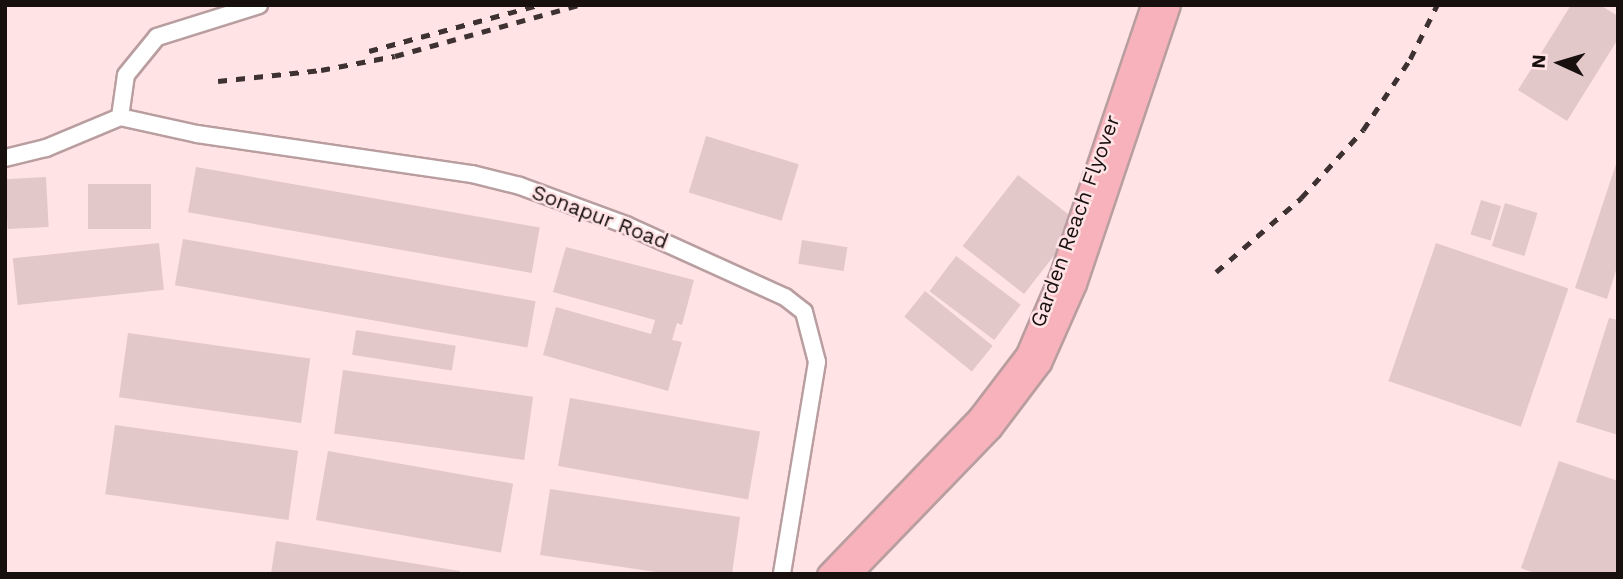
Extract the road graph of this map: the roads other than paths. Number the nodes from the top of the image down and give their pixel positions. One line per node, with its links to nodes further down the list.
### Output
1 (259, 5): 4 (street)
2 (1151, 5): 7 (main road, Garden Reach Flyover)
3 (1170, 5): 8 (main road, Garden Reach Flyover)
4 (120, 117): 5 (street); 6 (street, Sonapur Road)
5 (5, 158)
6 (782, 574)
7 (827, 574)
8 (852, 574)

